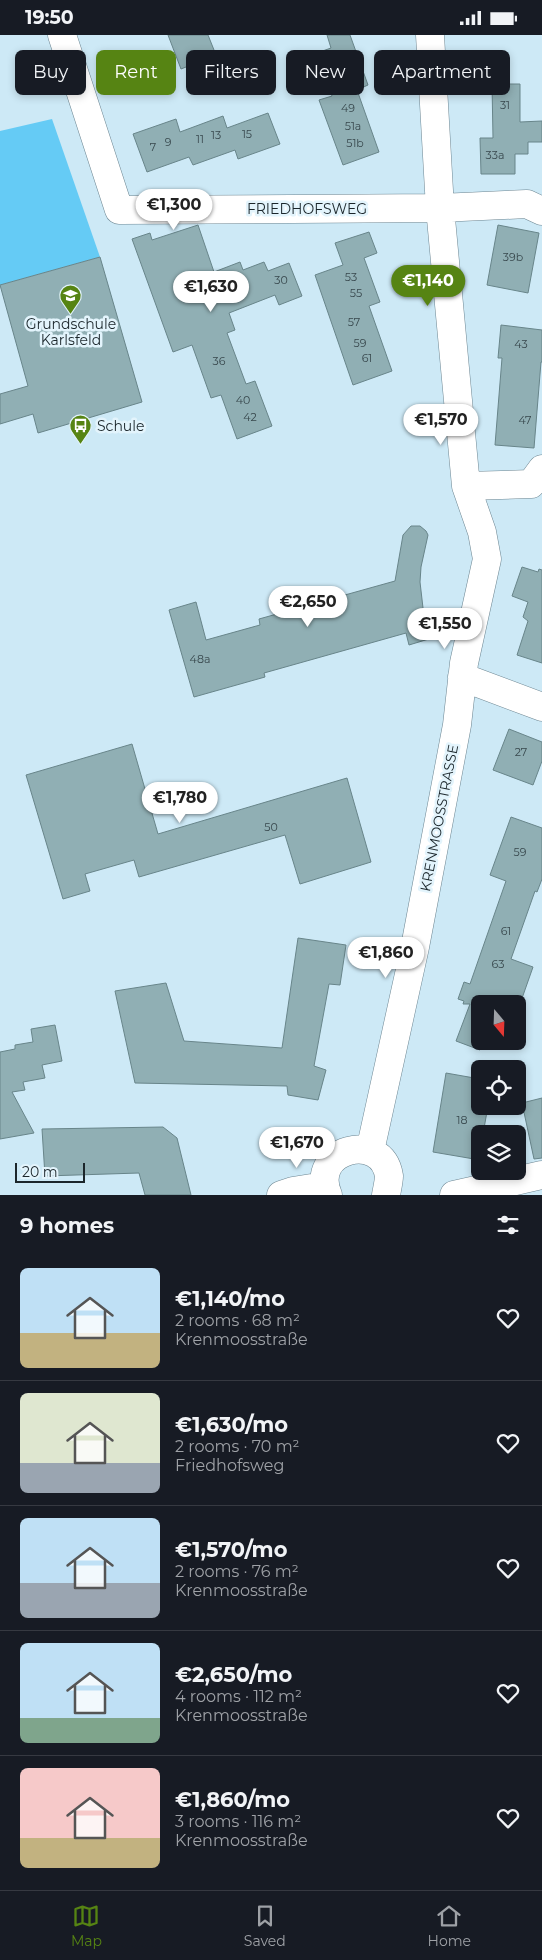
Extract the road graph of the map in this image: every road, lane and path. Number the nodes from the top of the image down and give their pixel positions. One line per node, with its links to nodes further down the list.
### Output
1 (62, 35): 3 (street, FRIEDHOFSWEG)
2 (430, 35): 3 (street, KRENMOOSSTRASSE)
3 (440, 208): 4 (street); 6 (street, KRENMOOSSTRASSE)
4 (542, 211)
5 (542, 469): 6 (street)
6 (466, 486): 7 (street, KRENMOOSSTRASSE)
7 (462, 677): 8 (street); 9 (street, KRENMOOSSTRASSE)
8 (542, 707)
9 (370, 1151): 11 (street); 13 (street)
10 (542, 1175): 14 (street)
11 (326, 1190): 12 (street)
12 (281, 1195)
13 (387, 1195)
14 (454, 1195)

